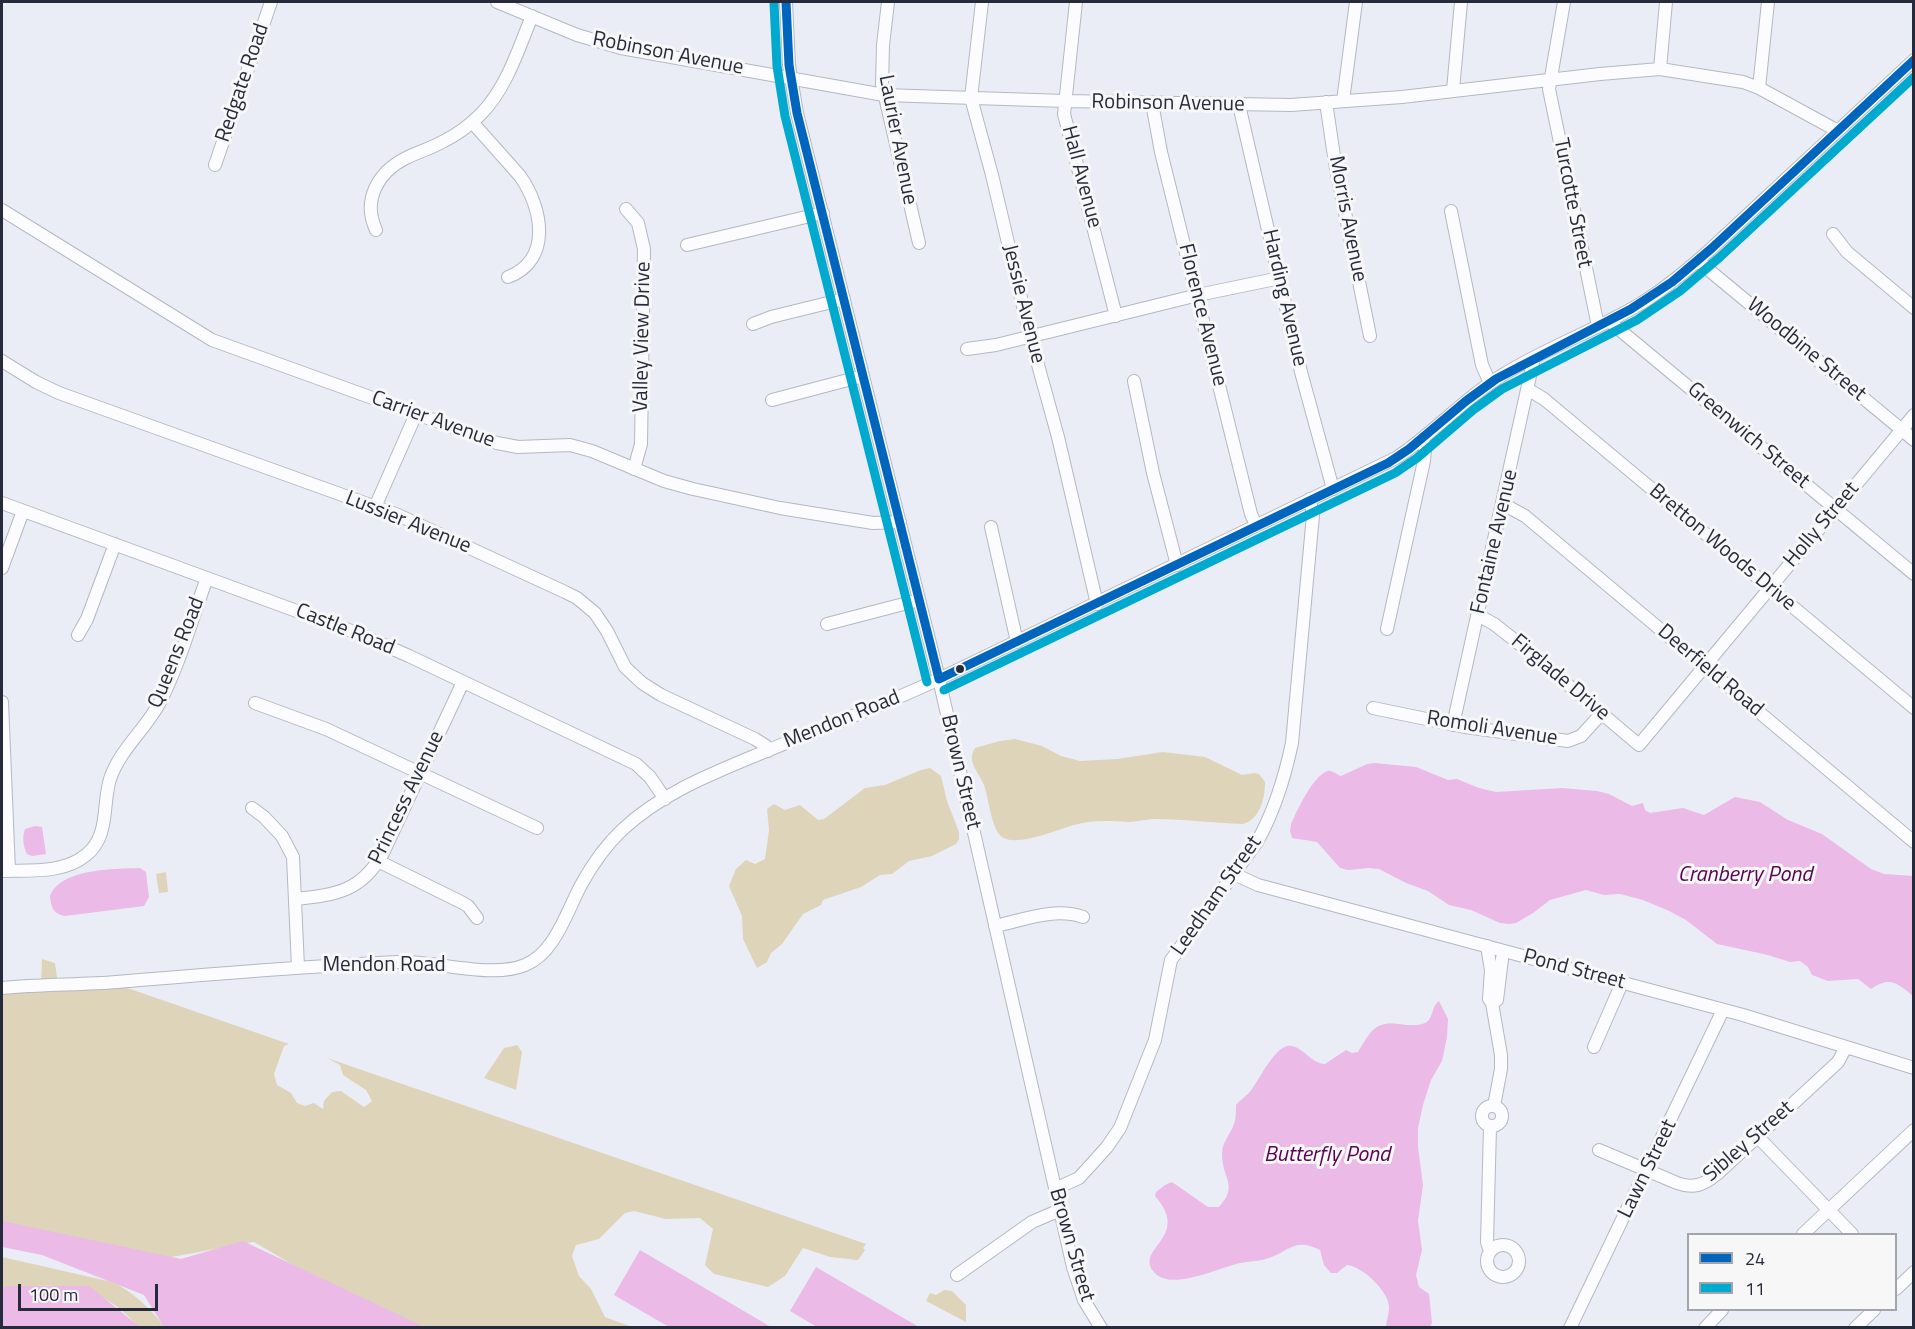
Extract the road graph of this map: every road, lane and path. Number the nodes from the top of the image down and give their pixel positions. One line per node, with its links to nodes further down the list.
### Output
1 (271, 2): 28 (street, Redgate Road)
2 (497, 2): 12 (street, Robinson Avenue)
3 (786, 2): 15 (street, Brown Street)
4 (888, 2): 19 (street, Laurier Avenue)
5 (982, 2): 20 (street, Jessie Avenue)
6 (1076, 2): 21 (street, Hall Avenue)
7 (1356, 2): 22 (street)
8 (1461, 2): 18 (street)
9 (1564, 2): 16 (street, Turcotte Street)
10 (1666, 2): 14 (street)
11 (1768, 2): 17 (street)
12 (532, 16): 15 (street, Robinson Avenue); 26 (street)
13 (1914, 60): 27 (street, Mendon Road)
14 (1660, 69): 16 (street, Robinson Avenue); 17 (street, Robinson Avenue)
15 (790, 77): 19 (street, Robinson Avenue); 32 (street, Brown Street)
16 (1551, 80): 18 (street, Robinson Avenue); 46 (street, Turcotte Street)
17 (1759, 88): 27 (street, Robinson Avenue)
18 (1453, 90): 22 (street, Robinson Avenue)
19 (884, 95): 20 (street, Robinson Avenue); 35 (street, Laurier Avenue)
20 (971, 98): 21 (street, Robinson Avenue); 47 (street, Jessie Avenue)
21 (1065, 101): 24 (street, Robinson Avenue); 43 (street, Hall Avenue)
22 (1343, 101): 23 (street, Robinson Avenue)
23 (1326, 102): 25 (street, Robinson Avenue); 48 (street, Morris Avenue)
24 (1152, 103): 25 (street, Robinson Avenue); 40 (street, Florence Avenue)
25 (1239, 105): 39 (street, Harding Avenue)
26 (472, 122): 33 (street); 38 (street)
27 (1838, 130): 37 (street, Mendon Road)
28 (214, 165)
29 (626, 209): 62 (street, Valley View Drive)
30 (2, 210): 57 (street, Carrier Avenue)
31 (1450, 211): 54 (street)
32 (822, 213): 36 (street); 41 (street, Brown Street)
33 (376, 230)
34 (1833, 234): 42 (street)
35 (919, 243)
36 (687, 245)
37 (1698, 261): 44 (street, Mendon Road); 59 (street, Woodbine Street)
38 (508, 277)
39 (1280, 278): 40 (street); 63 (street, Harding Avenue)
40 (1198, 295): 43 (street); 71 (street, Florence Avenue)
41 (844, 299): 45 (street); 52 (street, Brown Street)
42 (1914, 308)
43 (1116, 316): 47 (street)
44 (1609, 321): 46 (street, Mendon Road); 68 (street, Greenwich Street)
45 (753, 324)
46 (1598, 327): 50 (street, Mendon Road)
47 (1030, 336): 49 (street); 80 (street, Jessie Avenue)
48 (1370, 336)
49 (967, 349)
50 (1534, 358): 54 (street, Mendon Road); 55 (street, Fontaine Avenue)
51 (2, 361): 67 (street, Lussier Avenue)
52 (863, 376): 56 (street); 70 (street, Brown Street)
53 (1134, 381): 74 (street)
54 (1490, 383): 60 (street, Mendon Road)
55 (1528, 390): 66 (street, Fontaine Avenue); 78 (street, Bretton Woods Drive)
56 (772, 400)
57 (416, 414): 62 (street, Carrier Avenue); 67 (street)
58 (1914, 415): 59 (street, Holly Street)
59 (1901, 430): 61 (street, Woodbine Street); 68 (street, Holly Street)
60 (1422, 438): 63 (street, Mendon Road); 83 (street)
61 (1914, 440)
62 (634, 469): 70 (street, Carrier Avenue)
63 (1333, 489): 64 (street, Mendon Road)
64 (1310, 500): 71 (street, Mendon Road); 104 (street, Leedham Street)
65 (2, 503): 69 (street, Castle Road)
66 (1503, 504): 81 (street, Fontaine Avenue); 86 (street, Deerfield Road)
67 (375, 507): 96 (street, Lussier Avenue)
68 (1835, 509): 76 (street, Greenwich Street); 78 (street, Holly Street)
69 (23, 510): 73 (street, Castle Road); 75 (street)
70 (900, 522): 79 (street, Brown Street)
71 (1256, 525): 74 (street, Mendon Road)
72 (991, 527): 85 (street)
73 (115, 544): 77 (street, Castle Road); 84 (street)
74 (1177, 565): 80 (street, Mendon Road)
75 (2, 568)
76 (1914, 574)
77 (207, 578): 88 (street, Castle Road); 103 (street, Queens Road)
78 (1770, 588): 86 (street, Holly Street); 92 (street, Bretton Woods Drive)
79 (919, 600): 82 (street); 87 (street, Brown Street)
80 (1096, 604): 85 (street, Mendon Road)
81 (1478, 615): 93 (street, Firglade Drive); 94 (street, Fontaine Avenue)
82 (826, 624)
83 (1387, 629)
84 (78, 635)
85 (1017, 642): 87 (street, Mendon Road)
86 (1704, 666): 95 (street, Holly Street); 101 (street, Deerfield Road)
87 (939, 679): 96 (street, Mendon Road); 108 (street, Brown Street)
88 (463, 682): 97 (street, Princess Avenue); 98 (street, Castle Road)
89 (2, 702): 103 (street)
90 (255, 703): 97 (street)
91 (1373, 708): 94 (street, Romoli Avenue)
92 (1914, 708)
93 (1602, 713): 94 (street, Romoli Avenue); 95 (street, Firglade Drive)
94 (1453, 725)
95 (1639, 745)
96 (768, 751): 98 (street, Mendon Road)
97 (420, 773): 100 (street); 102 (street, Princess Avenue)
98 (664, 799): 111 (street, Mendon Road)
99 (252, 808): 105 (street)
100 (537, 828)
101 (1914, 842)
102 (378, 861): 105 (street, Princess Avenue); 107 (street)
103 (5, 871)
104 (1234, 874): 109 (street, Pond Street); 123 (street, Leedham Street)
105 (296, 899): 111 (street)
106 (1083, 917): 108 (street)
107 (477, 918)
108 (995, 926): 123 (street, Brown Street)
109 (1487, 946): 110 (street, Pond Street); 114 (street)
110 (1503, 951): 112 (street, Pond Street); 114 (street)
111 (298, 967): 113 (street, Mendon Road)
112 (1622, 983): 115 (street, Pond Street); 116 (street)
113 (2, 988)
114 (1492, 1003): 128 (street)
115 (1723, 1010): 117 (street, Pond Street); 122 (street, Lawn Street)
116 (1594, 1047)
117 (1846, 1047): 118 (street, Pond Street); 120 (street, Sibley Street)
118 (1914, 1068)
119 (1914, 1130): 125 (street)
120 (1757, 1136): 122 (street, Sibley Street); 125 (street)
121 (1599, 1150): 122 (street, Sibley Street)
122 (1647, 1170): 135 (street, Lawn Street)
123 (1055, 1189): 124 (street, Brown Street)
124 (1060, 1210): 130 (street); 134 (street, Brown Street)
125 (1828, 1210): 126 (street); 127 (street)
126 (1804, 1233)
127 (1850, 1233)
128 (1490, 1251)
129 (1914, 1272): 131 (street)
130 (957, 1275)
131 (1897, 1285)
132 (1721, 1311): 136 (street)
133 (1873, 1311): 137 (street)
134 (1101, 1328)
135 (1570, 1328)
136 (1705, 1328)
137 (1855, 1328)

